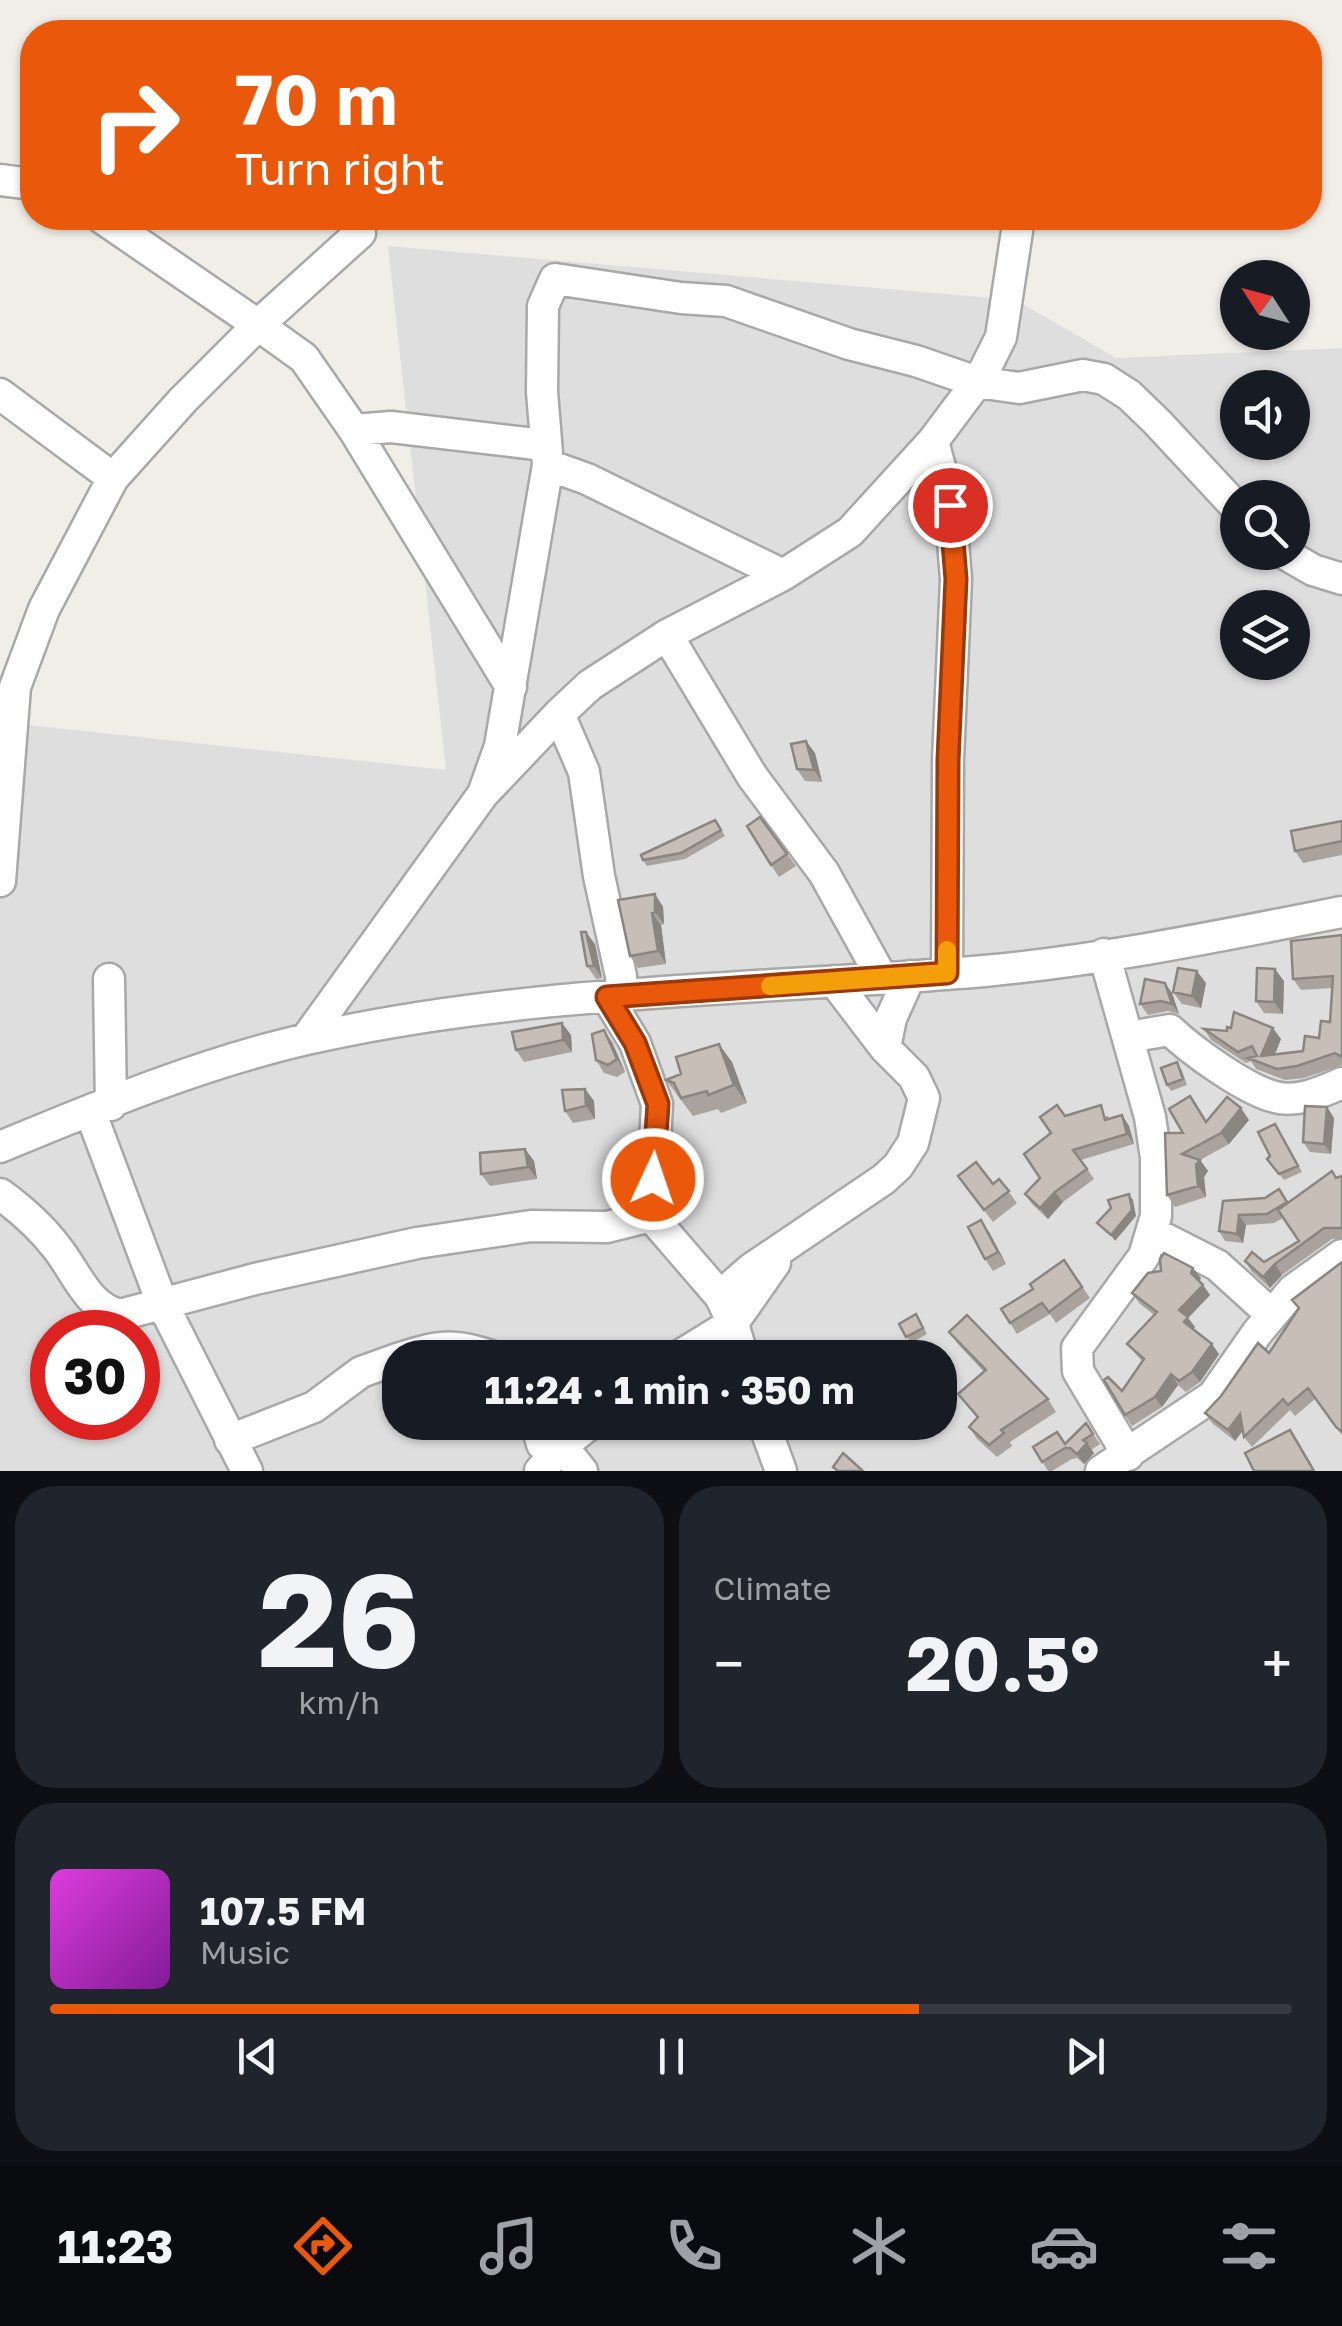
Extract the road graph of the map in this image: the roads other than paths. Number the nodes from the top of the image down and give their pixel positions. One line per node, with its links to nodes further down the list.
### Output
1 (119, 230): 4 (street)
2 (1018, 230): 5 (street)
3 (360, 233): 4 (street)
4 (258, 325): 7 (street); 10 (street)
5 (977, 382): 8 (street); 9 (street); 11 (street)
6 (0, 394): 10 (street)
7 (354, 430): 9 (street); 16 (street)
8 (933, 441): 13 (street); 22 (street)
9 (546, 455): 13 (street); 16 (street)
10 (113, 478): 19 (street)
11 (1220, 489)
12 (1310, 568): 14 (street)
13 (783, 575): 15 (street)
14 (1342, 579)
15 (667, 635): 17 (street); 23 (street)
16 (511, 687): 18 (street)
17 (559, 714): 18 (street); 26 (street)
18 (482, 794): 28 (street)
19 (0, 882)
20 (1342, 912): 21 (street)
21 (1104, 954): 22 (street); 27 (street)
22 (947, 973): 23 (street)
23 (896, 977): 25 (street); 29 (street)
24 (109, 979): 31 (street)
25 (834, 981): 26 (street); 29 (street)
26 (614, 996): 28 (street); 34 (street)
27 (1128, 1037): 30 (street); 35 (street)
28 (306, 1039): 31 (street)
29 (885, 1048): 38 (street)
30 (1342, 1082)
31 (100, 1108): 32 (street); 37 (street)
32 (0, 1147)
33 (0, 1194): 37 (street)
34 (650, 1216): 37 (street); 38 (street)
35 (1152, 1232): 39 (street); 46 (street)
36 (1342, 1255): 39 (street)
37 (162, 1303): 43 (street)
38 (727, 1309): 40 (street); 41 (street)
39 (1272, 1315): 46 (street)
40 (695, 1340)
41 (737, 1340)
42 (382, 1364): 43 (street)
43 (230, 1440): 48 (street)
44 (571, 1440): 47 (street)
45 (770, 1440): 50 (street)
46 (1128, 1455): 51 (street)
47 (552, 1457): 49 (street)
48 (248, 1471)
49 (582, 1471)
50 (781, 1471)
51 (1101, 1471)

